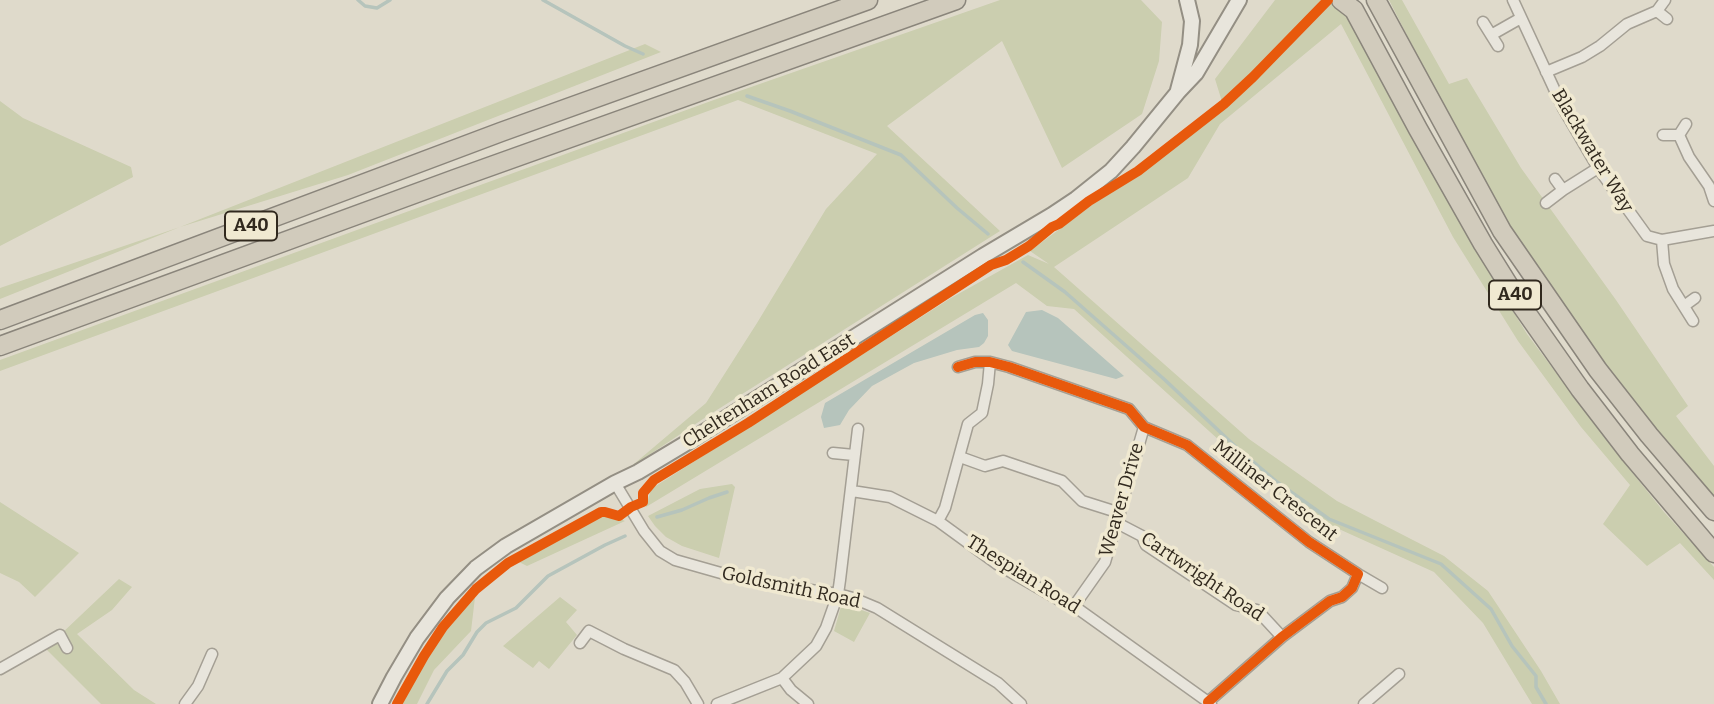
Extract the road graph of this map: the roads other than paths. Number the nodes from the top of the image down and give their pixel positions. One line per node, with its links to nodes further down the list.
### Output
1 (868, 0): 29 (highway, A40)
2 (956, 0): 31 (highway, A40)
3 (1187, 0): 16 (main road, Cheltenham Road East)
4 (1239, 0): 16 (main road, Cheltenham Road East)
5 (1341, 0): 44 (highway, A40)
6 (1376, 0): 41 (highway, A40)
7 (1513, 0): 10 (street, Blackwater Way)
8 (1665, 0): 9 (street)
9 (1657, 11): 11 (street); 15 (street)
10 (1521, 18): 13 (street); 15 (street, Blackwater Way)
11 (1667, 19)
12 (1483, 22): 13 (street)
13 (1491, 35): 14 (street)
14 (1498, 46)
15 (1546, 72): 20 (street, Blackwater Way)
16 (1178, 92): 39 (main road, Cheltenham Road East)
17 (1686, 124): 19 (street)
18 (1663, 135): 19 (street)
19 (1679, 135): 23 (street)
20 (1598, 168): 22 (street); 26 (street, Blackwater Way)
21 (1555, 178): 22 (street)
22 (1563, 190): 24 (street)
23 (1714, 201)
24 (1546, 203)
25 (1714, 231): 26 (street)
26 (1662, 240): 28 (street)
27 (1695, 298): 28 (street)
28 (1684, 306): 30 (street)
29 (0, 320)
30 (1693, 321)
31 (0, 346)
32 (990, 362): 33 (street); 34 (street, Milliner Crescent); 38 (street)
33 (958, 367)
34 (1144, 427): 42 (street, Weaver Drive); 45 (street, Milliner Crescent)
35 (858, 429): 37 (street)
36 (832, 453): 37 (street)
37 (854, 455): 40 (street)
38 (960, 457): 42 (street, Cartwright Road); 43 (street)
39 (615, 483): 47 (street, Goldsmith Road); 58 (main road, Cheltenham Road East)
40 (852, 491): 43 (street, Thespian Road); 47 (street)
41 (1714, 511)
42 (1119, 518): 48 (street, Weaver Drive); 49 (street, Cartwright Road)
43 (938, 521): 48 (street, Thespian Road)
44 (1714, 553)
45 (1358, 574): 46 (street, Milliner Crescent); 49 (street)
46 (1382, 589)
47 (838, 594): 55 (street); 62 (street, Goldsmith Road)
48 (1074, 606): 56 (street, Thespian Road)
49 (1282, 636): 56 (street)
50 (580, 643): 59 (street)
51 (67, 648): 53 (street)
52 (212, 654): 57 (street)
53 (0, 669)
54 (1399, 674): 63 (street)
55 (782, 677): 60 (street); 61 (street)
56 (1210, 703)
57 (185, 704)
58 (380, 704)
59 (698, 704)
60 (717, 704)
61 (808, 704)
62 (1021, 704)
63 (1364, 704)

